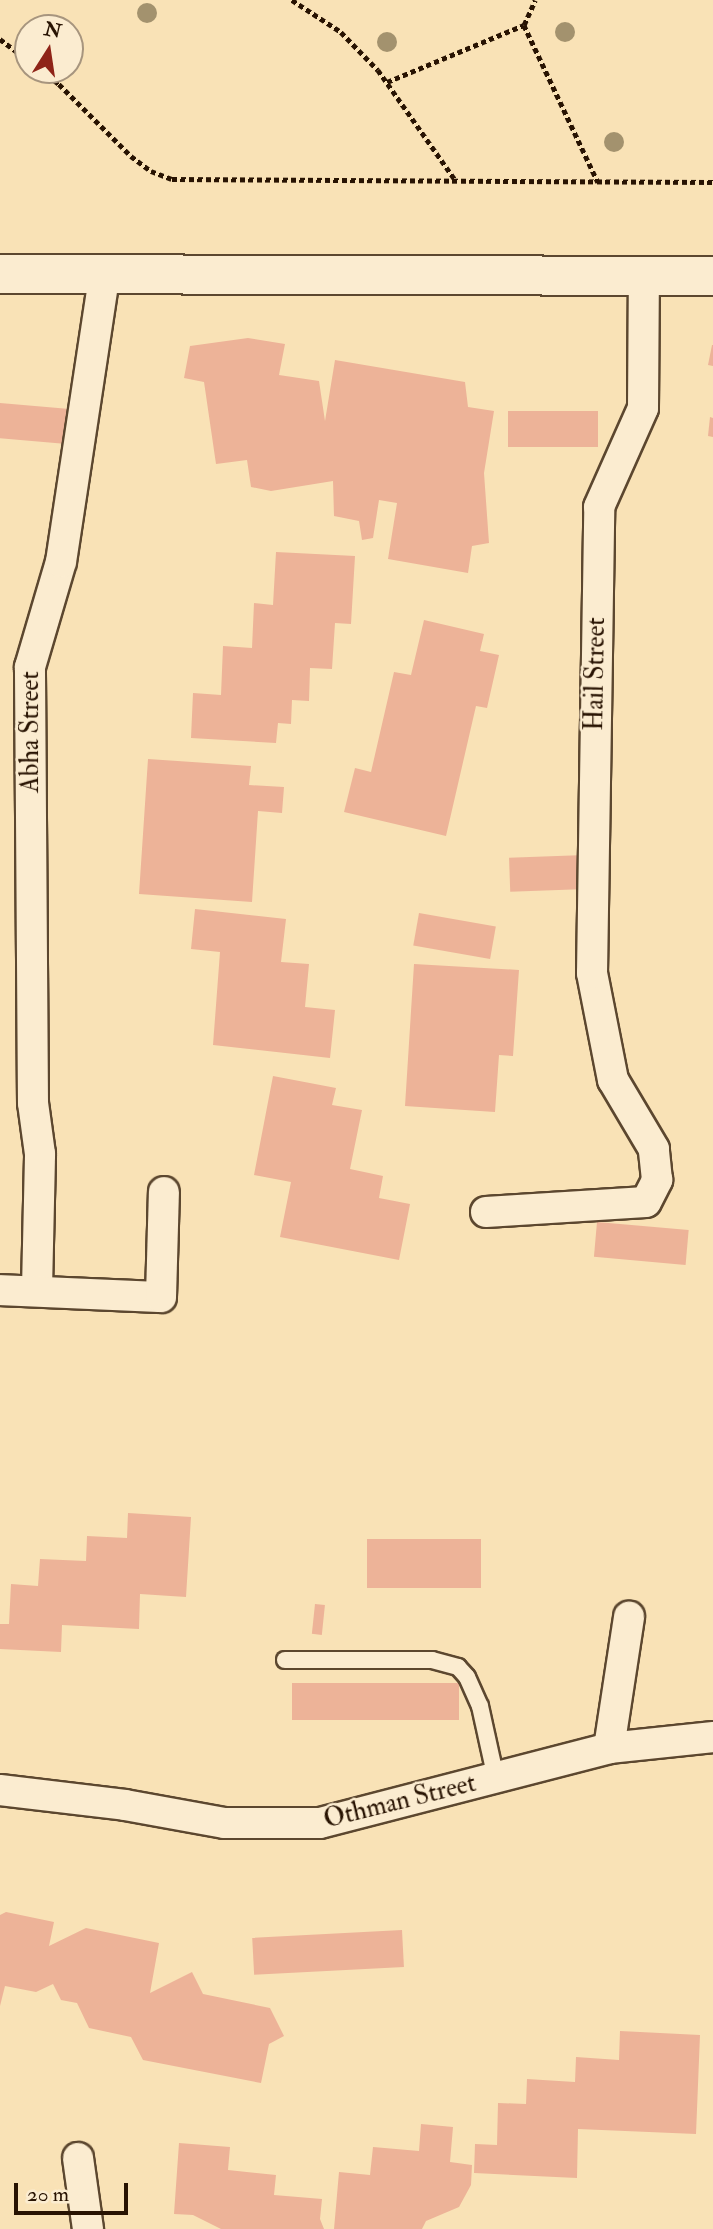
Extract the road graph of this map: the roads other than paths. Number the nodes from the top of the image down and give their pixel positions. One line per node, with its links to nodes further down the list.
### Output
1 (0, 274): 3 (street)
2 (645, 275): 3 (street); 4 (street); 6 (street, Hail Street)
3 (104, 276): 7 (street, Abha Street)
4 (713, 276)
5 (164, 1192): 7 (street)
6 (486, 1212)
7 (37, 1289): 8 (street)
8 (0, 1290)
9 (629, 1617): 12 (street)
10 (285, 1660): 13 (lane)
11 (713, 1737): 12 (street, Othman Street)
12 (609, 1748): 13 (street, Othman Street)
13 (496, 1779): 14 (street, Othman Street)
14 (0, 1790)
15 (78, 2158): 16 (street)
16 (88, 2229)

